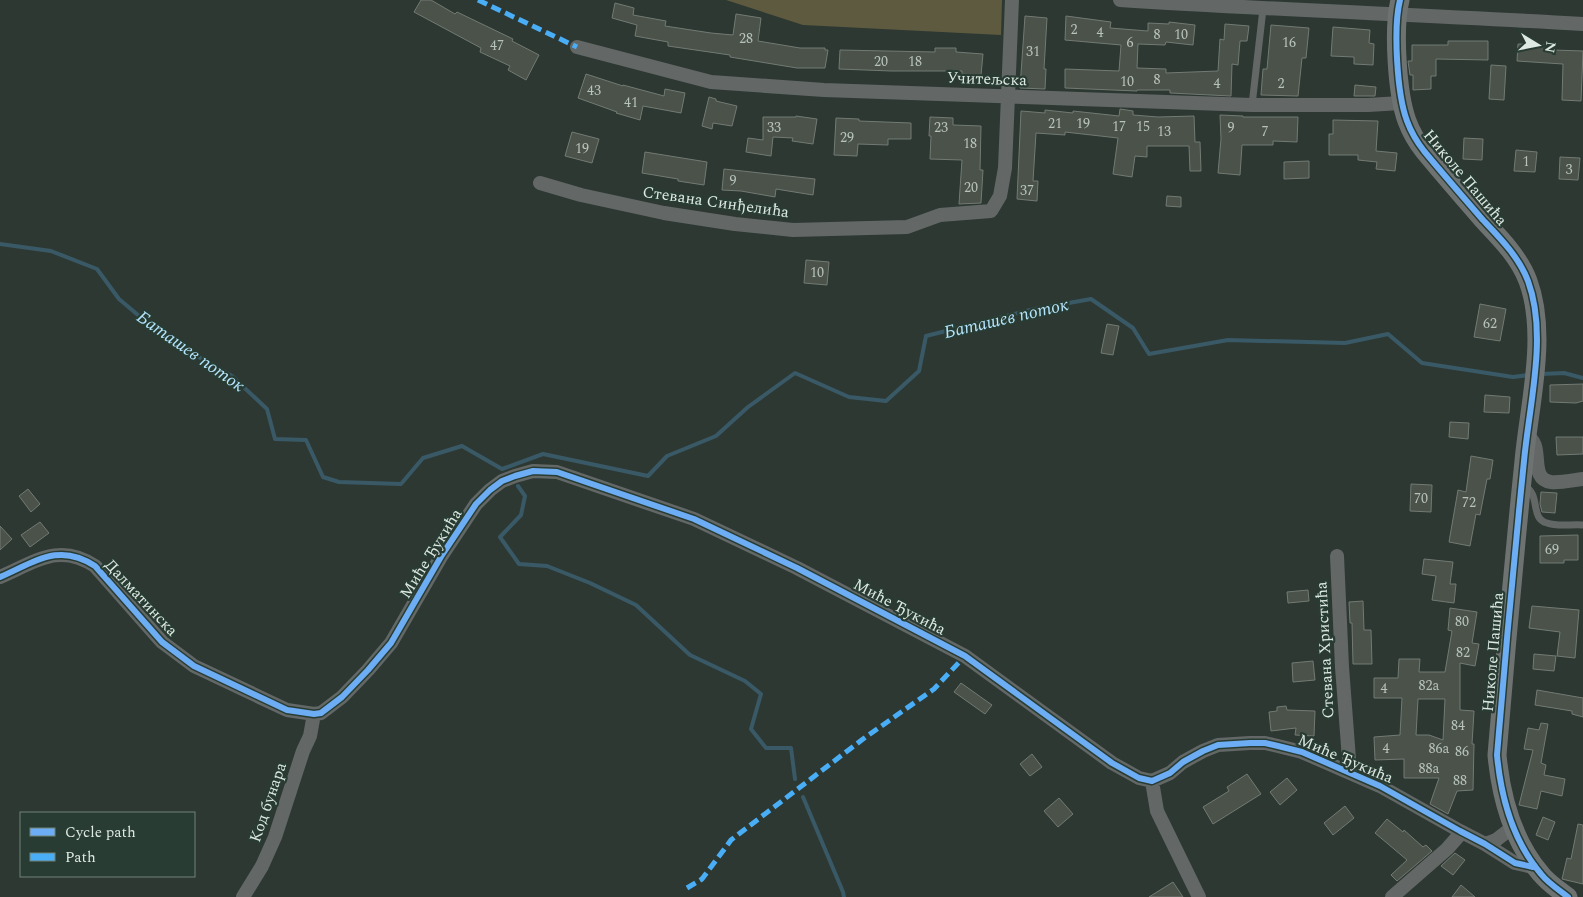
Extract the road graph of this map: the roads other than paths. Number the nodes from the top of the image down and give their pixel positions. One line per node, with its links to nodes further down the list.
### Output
1 (1012, 0): 7 (street)
2 (1120, 0): 4 (street)
3 (1398, 7): 4 (street); 5 (street); 8 (street, Николе Пашића)
4 (1263, 9): 9 (lane)
5 (1583, 24)
6 (576, 47): 7 (street, Учитељска)
7 (1007, 96): 9 (street, Учитељска); 10 (street, Стевана Синђелића)
8 (1401, 103): 9 (street, Учитељска); 11 (street, Николе Пашића)
9 (1252, 105)
10 (540, 183)
11 (1526, 436): 12 (street); 13 (street, Николе Пашића)
12 (1583, 478)
13 (1522, 485): 14 (lane); 20 (street, Николе Пашића)
14 (1583, 525)
15 (1337, 556): 18 (street, Стевана Христића)
16 (0, 577): 17 (street, Далматинска)
17 (314, 714): 19 (street, Миће Ђукића); 24 (street, Код бунара)
18 (1350, 772): 19 (street, Миће Ђукића); 21 (street, Миће Ђукића)
19 (1152, 781): 25 (street)
20 (1513, 827): 22 (street); 23 (street, Николе Пашића)
21 (1462, 832): 22 (street, Миће Ђукића); 26 (street)
22 (1485, 844): 23 (street, Миће Ђукића)
23 (1534, 866): 27 (street, Николе Пашића)
24 (243, 897)
25 (1199, 897)
26 (1392, 897)
27 (1568, 897)

